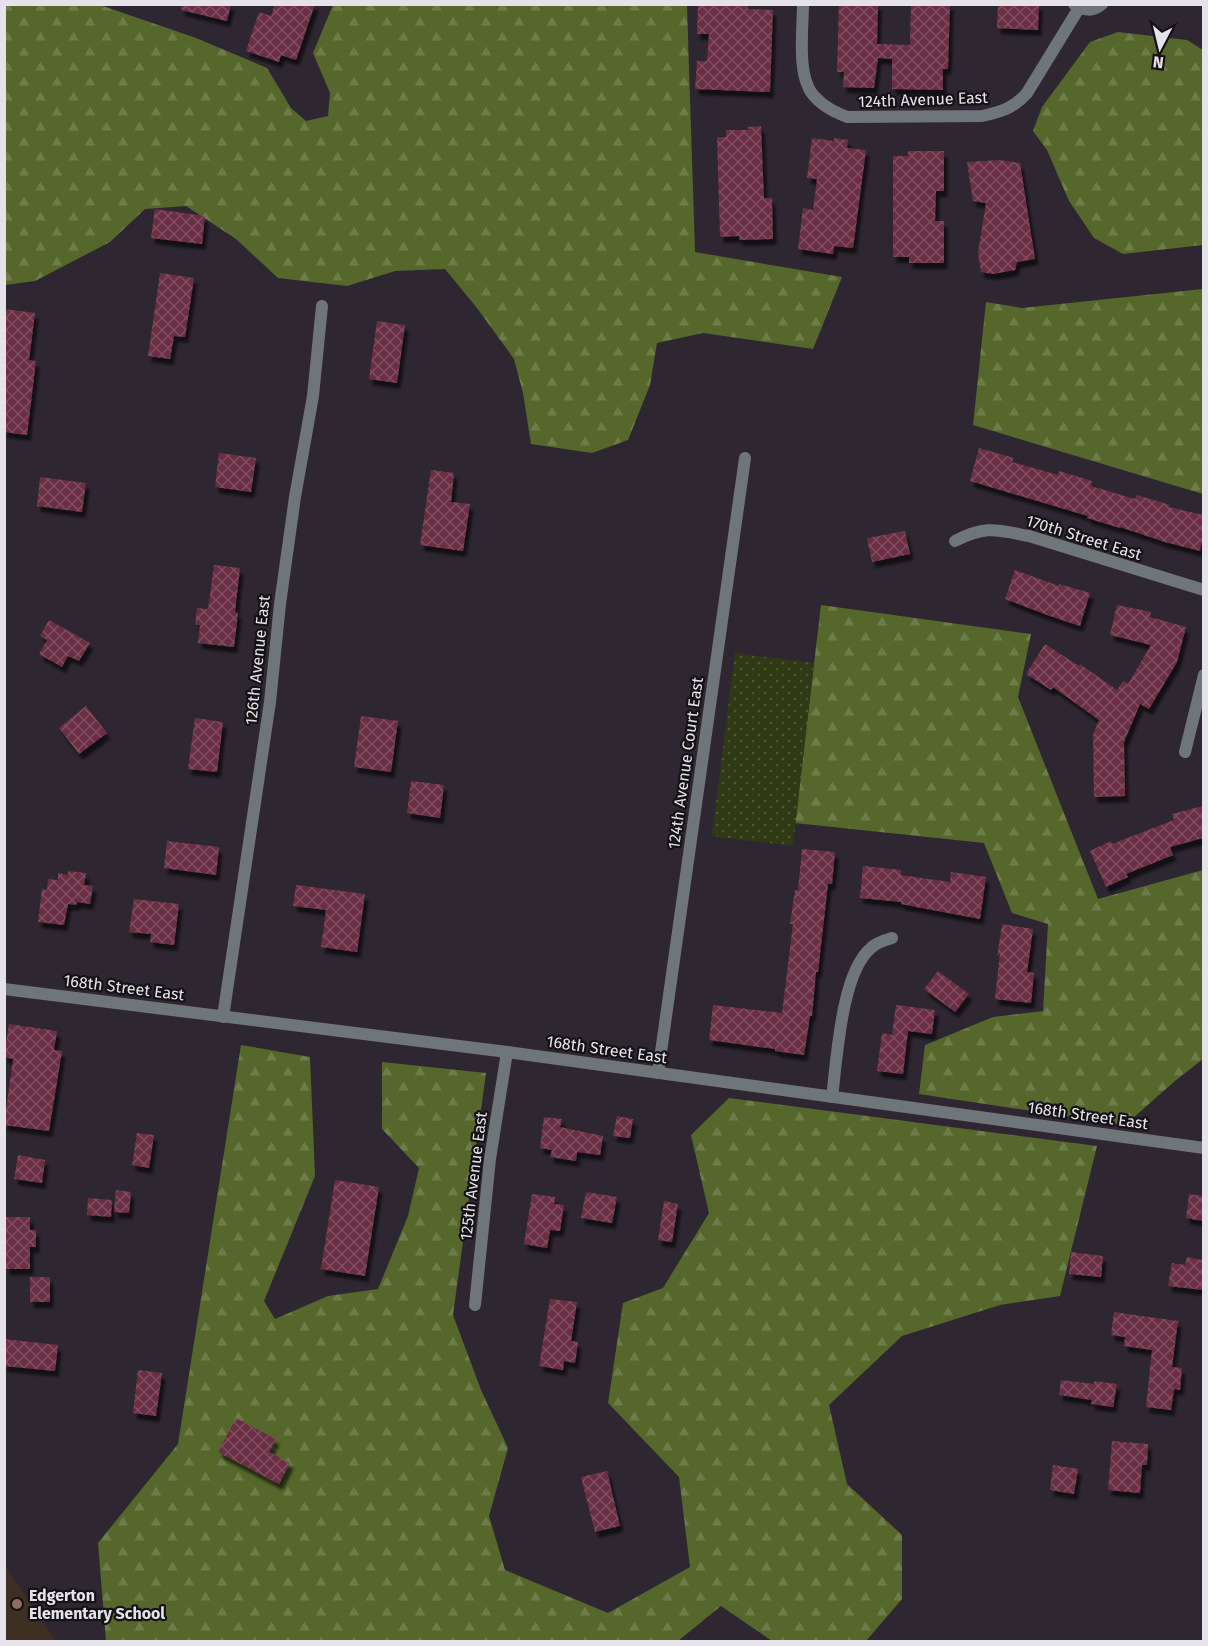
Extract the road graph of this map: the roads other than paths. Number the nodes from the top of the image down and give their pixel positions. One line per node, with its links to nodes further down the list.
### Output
1 (803, 4): 3 (street, 124th Avenue East)
2 (1102, 4): 3 (street)
3 (1076, 6)
4 (322, 306): 12 (street, 126th Avenue East)
5 (745, 458): 14 (street, 124th Avenue Court East)
6 (955, 541): 7 (street, 170th Street East)
7 (1203, 590)
8 (1203, 675): 9 (street)
9 (1185, 752)
10 (892, 938): 15 (street)
11 (4, 989): 12 (street, 168th Street East)
12 (223, 1017): 13 (street, 168th Street East)
13 (507, 1052): 14 (street, 168th Street East); 17 (street, 125th Avenue East)
14 (658, 1073): 15 (street, 168th Street East)
15 (832, 1097): 16 (street, 168th Street East)
16 (1203, 1148)
17 (475, 1305)

